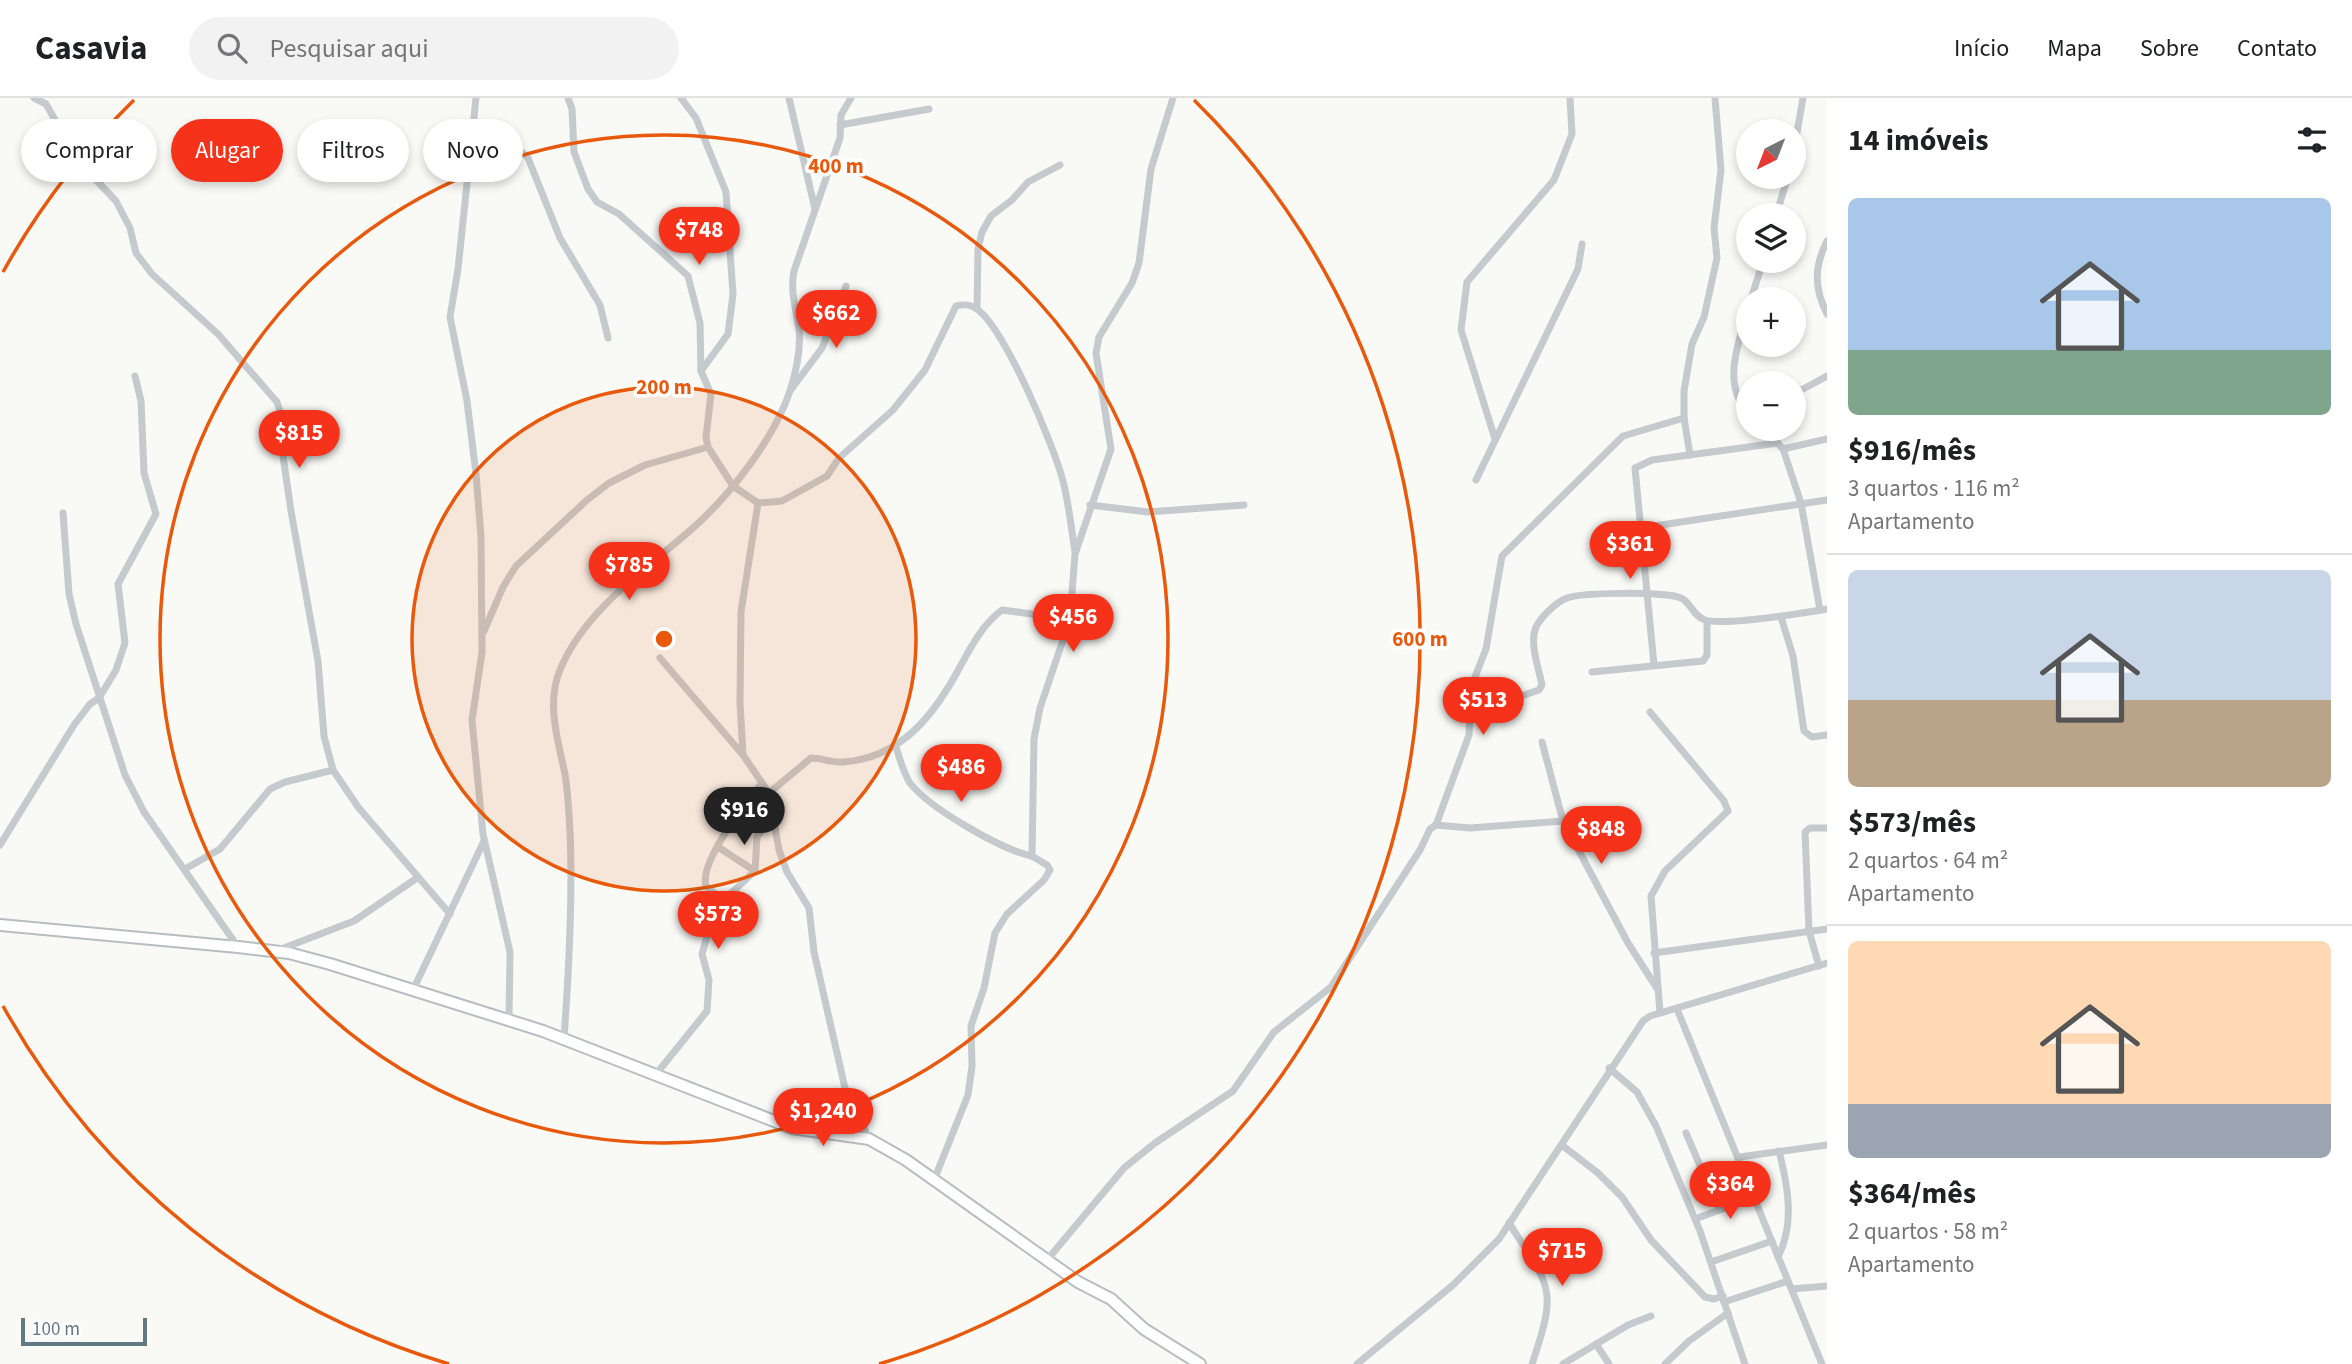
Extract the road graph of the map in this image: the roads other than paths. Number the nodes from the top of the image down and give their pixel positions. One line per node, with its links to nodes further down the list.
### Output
1 (33, 98): 65 (street)
2 (476, 98): 12 (street)
3 (568, 98): 26 (street)
4 (681, 98): 26 (street)
5 (789, 98): 18 (street)
6 (851, 98): 14 (street)
7 (1173, 98): 44 (street)
8 (1570, 98): 33 (street)
9 (1715, 98): 32 (street)
10 (1804, 98): 13 (street)
11 (929, 109): 14 (street)
12 (473, 119)
13 (1800, 119)
14 (840, 125): 18 (street)
15 (523, 153): 24 (street)
16 (1060, 165): 22 (street)
17 (467, 182): 54 (street)
18 (815, 210): 31 (street)
19 (1827, 241): 23 (street)
20 (1582, 244): 33 (street)
21 (846, 286): 31 (street)
22 (977, 309): 42 (street); 48 (street)
23 (1827, 314)
24 (608, 338)
25 (1736, 352): 30 (street)
26 (701, 371): 37 (street)
27 (135, 376): 58 (street)
28 (1827, 376): 29 (street)
29 (1806, 387)
30 (1736, 390)
31 (789, 391): 40 (street)
32 (1684, 418): 38 (street); 70 (street)
33 (1496, 439): 39 (street)
34 (1827, 439): 36 (street)
35 (1775, 441): 36 (street)
36 (1780, 446): 38 (street); 43 (street)
37 (708, 447): 40 (street); 54 (street)
38 (1690, 455): 47 (street)
39 (1476, 480)
40 (733, 486): 42 (street); 93 (street)
41 (1827, 500): 43 (street)
42 (758, 503): 64 (street)
43 (1801, 503): 47 (street); 50 (street)
44 (1090, 505): 45 (street); 48 (street)
45 (1244, 505)
46 (63, 513): 58 (street)
47 (1641, 528): 49 (street)
48 (1075, 554): 52 (street)
49 (1646, 594): 53 (street); 56 (street); 59 (street)
50 (1823, 610): 51 (street)
51 (1781, 617): 53 (street); 61 (street)
52 (1070, 619): 63 (street); 75 (street)
53 (1707, 621): 56 (street)
54 (482, 635): 72 (street)
55 (660, 658): 64 (street)
56 (1654, 665): 57 (street)
57 (1592, 672)
58 (99, 698): 73 (street); 76 (street)
59 (1509, 700)
60 (1650, 712): 86 (street)
61 (1827, 735)
62 (1542, 742): 69 (street)
63 (896, 747): 67 (street); 75 (street)
64 (743, 755): 66 (street)
65 (333, 770): 76 (street); 78 (street)
66 (762, 783): 67 (street); 74 (street)
67 (769, 793): 68 (street)
68 (774, 814): 77 (street); 97 (street)
69 (1563, 821): 70 (street); 89 (street)
70 (1436, 825): 109 (street)
71 (1827, 828): 83 (street)
72 (484, 841): 80 (street); 92 (street)
73 (0, 845)
74 (718, 847): 77 (street); 79 (street)
75 (1032, 856): 102 (street)
76 (185, 869): 84 (street)
77 (755, 871): 79 (street)
78 (417, 878): 80 (street); 85 (street)
79 (722, 900): 95 (street)
80 (450, 914): 88 (street)
81 (0, 925): 84 (street)
82 (1827, 929): 83 (street)
83 (1809, 931): 86 (street); 87 (street)
84 (238, 947): 85 (street)
85 (274, 951): 88 (street)
86 (1654, 953): 89 (street)
87 (1823, 965): 90 (street)
88 (413, 990): 92 (street)
89 (1659, 991): 91 (street)
90 (1677, 1009): 91 (street); 101 (street)
91 (1660, 1013): 94 (street)
92 (509, 1020): 93 (street)
93 (564, 1038): 95 (street)
94 (1609, 1069): 99 (street); 105 (street)
95 (657, 1073): 97 (street)
96 (1686, 1133): 104 (street)
97 (869, 1139): 102 (street)
98 (1827, 1145): 100 (street)
99 (1563, 1146): 106 (street); 114 (street)
100 (1779, 1151): 101 (street); 108 (street)
101 (1739, 1157): 103 (street)
102 (934, 1180): 109 (street)
103 (1755, 1197): 104 (street); 107 (street)
104 (1719, 1210): 105 (street)
105 (1695, 1219): 110 (street)
106 (1509, 1223): 119 (street); 120 (street)
107 (1772, 1241): 108 (street); 110 (street)
108 (1778, 1257): 111 (street)
109 (1047, 1260): 118 (street)
110 (1710, 1262): 114 (street)
111 (1788, 1281): 113 (street); 114 (street)
112 (1827, 1286): 113 (street)
113 (1792, 1289): 125 (street)
114 (1723, 1299): 115 (street)
115 (1728, 1313): 123 (street); 124 (street)
116 (1651, 1316): 117 (street)
117 (1596, 1344): 121 (street); 122 (street)
118 (1200, 1364)
119 (1357, 1364)
120 (1532, 1364)
121 (1563, 1364)
122 (1609, 1364)
123 (1665, 1364)
124 (1745, 1364)
125 (1822, 1364)

